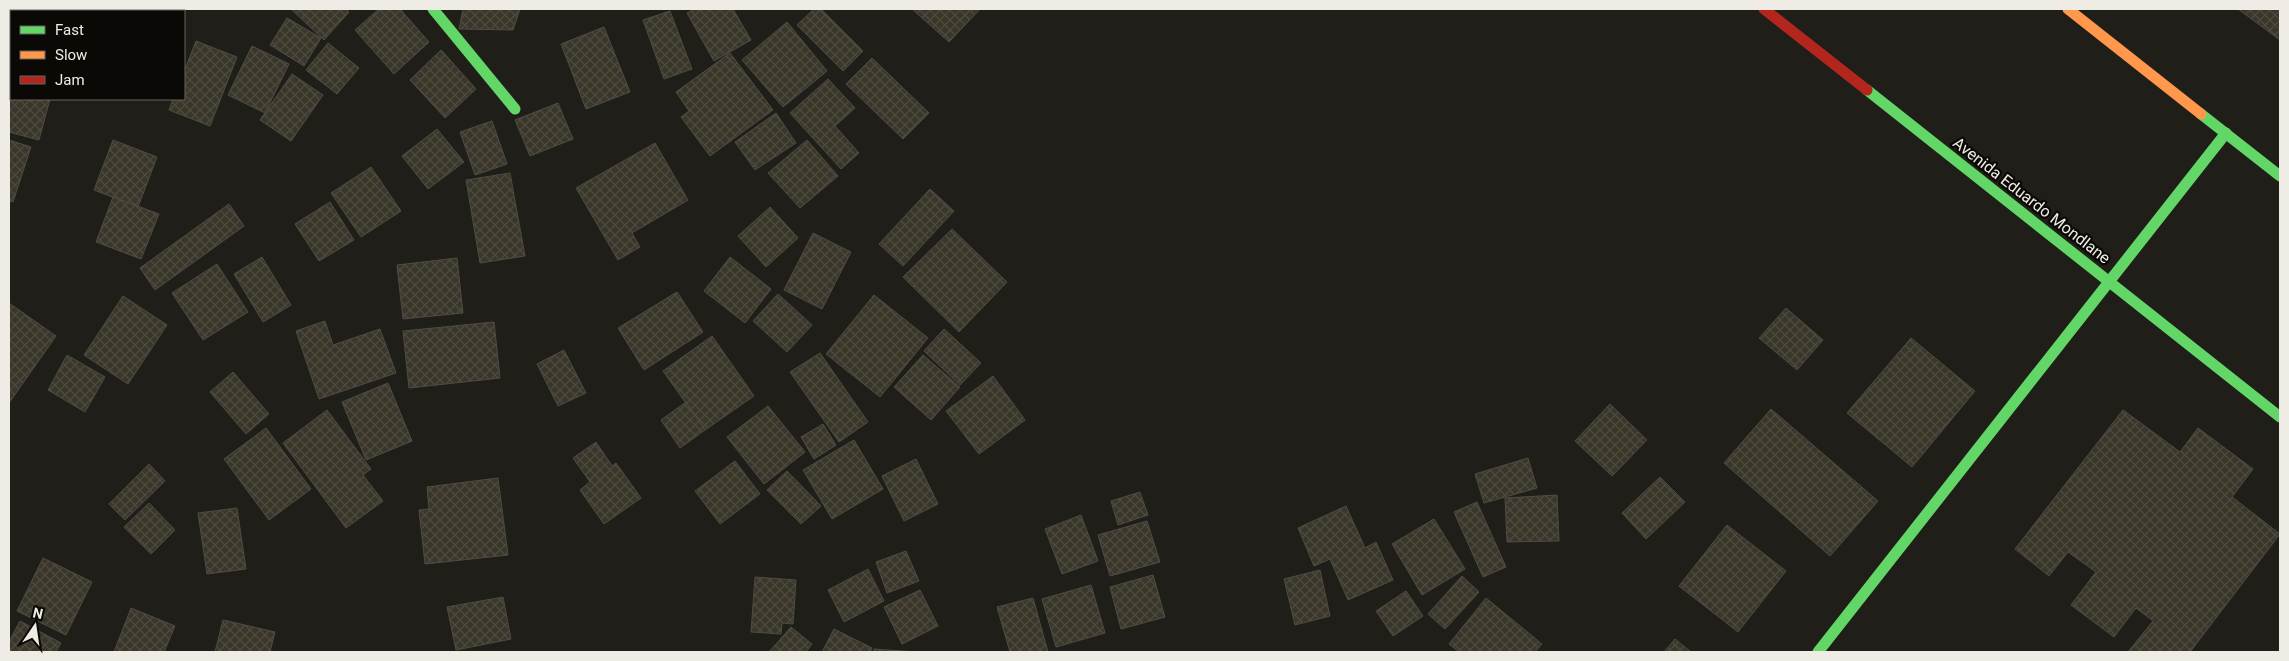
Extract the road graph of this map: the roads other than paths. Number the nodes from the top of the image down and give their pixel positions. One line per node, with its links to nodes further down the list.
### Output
1 (433, 9): 4 (main road)
2 (1764, 9): 7 (main road, Avenida Eduardo Mondlane)
3 (2068, 9): 5 (main road)
4 (515, 108)
5 (2226, 133): 6 (main road); 7 (main road)
6 (2280, 176)
7 (2109, 282): 8 (main road, Avenida Eduardo Mondlane); 9 (main road)
8 (2280, 417)
9 (1818, 652)

